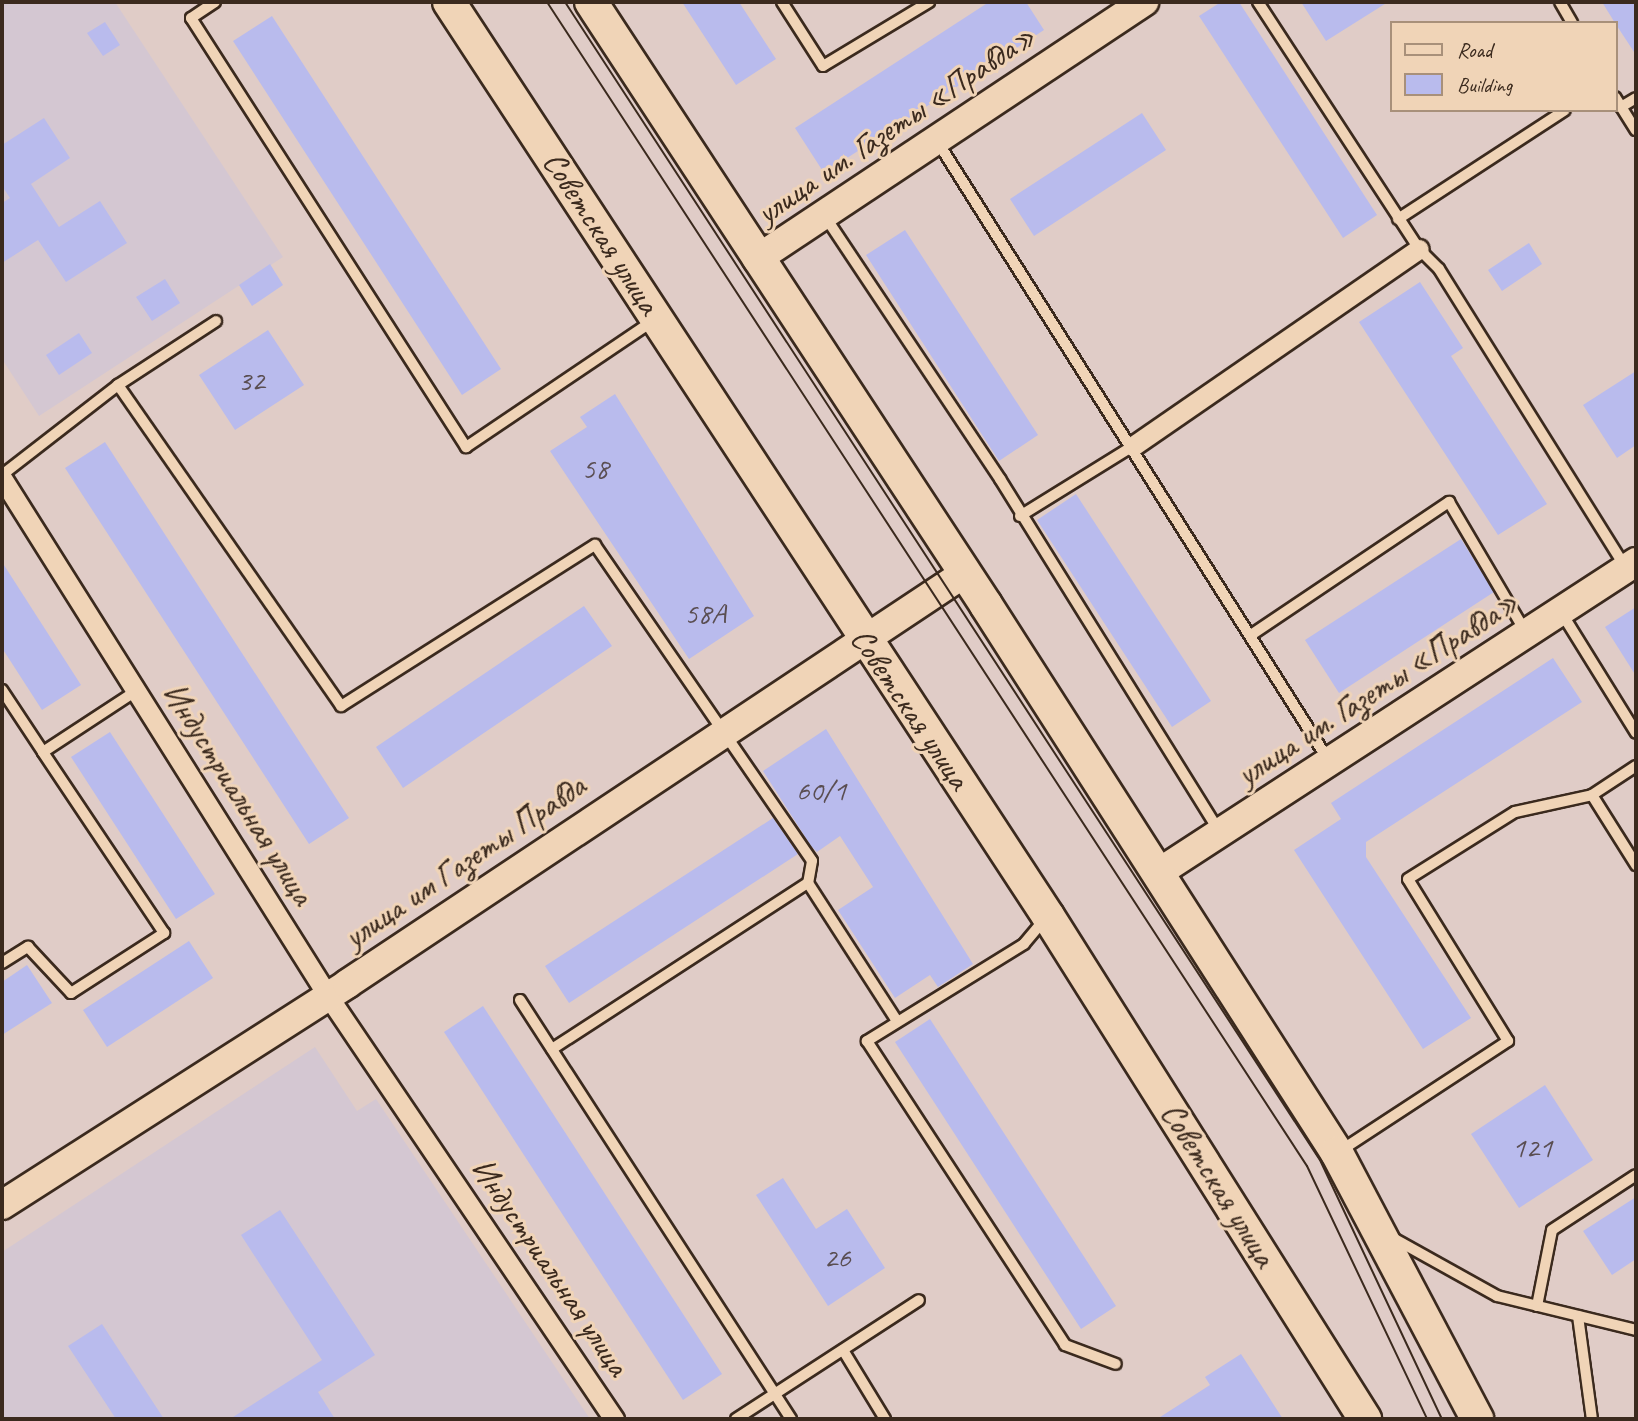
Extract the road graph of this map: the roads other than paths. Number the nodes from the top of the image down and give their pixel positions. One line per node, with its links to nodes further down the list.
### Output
1 (215, 2): 20 (lane)
2 (449, 2): 20 (main road, Советская улица)
3 (591, 2): 19 (main road)
4 (782, 2): 5 (lane)
5 (929, 2)
6 (1258, 2): 17 (lane)
7 (1560, 2): 9 (lane)
8 (1129, 6): 15 (street, улица им. Газеты «Правда»)
9 (1571, 21)
10 (1636, 98): 12 (lane)
11 (1617, 100): 12 (lane)
12 (1621, 107): 14 (lane)
13 (1562, 112): 17 (lane)
14 (1636, 130)
15 (937, 140): 16 (street, улица им. Газеты «Правда»); 23 (lane)
16 (824, 215): 19 (street, улица им. Газеты «Правда»); 25 (lane)
17 (1398, 219): 18 (lane)
18 (1419, 250): 23 (street); 26 (lane)
19 (757, 259): 27 (main road)
20 (657, 318): 31 (main road, Советская улица)
21 (216, 321): 22 (lane)
22 (118, 385): 24 (lane); 35 (lane)
23 (1133, 446): 25 (lane); 30 (lane)
24 (2, 477): 33 (street, Индустриальная улица)
25 (1020, 516): 40 (lane)
26 (1631, 566): 28 (street, улица им. Газеты «Правда»)
27 (965, 573): 31 (street, улица им Газеты Правда); 42 (main road)
28 (1561, 612): 29 (street, улица им. Газеты «Правда»); 34 (lane)
29 (1526, 634): 30 (lane); 37 (street, улица им. Газеты «Правда»)
30 (1251, 635): 37 (lane)
31 (864, 641): 35 (street, улица им Газеты Правда); 44 (main road, Советская улица)
32 (2, 690): 36 (lane)
33 (136, 691): 36 (lane); 46 (street, Индустриальная улица)
34 (1634, 725)
35 (722, 733): 43 (lane); 46 (street, улица им Газеты Правда)
36 (43, 752): 45 (lane)
37 (1329, 762): 40 (street, улица им. Газеты «Правда»)
38 (1636, 766): 39 (lane)
39 (1592, 795): 41 (lane); 50 (lane)
40 (1220, 832): 42 (street, улица им. Газеты «Правда»)
41 (1636, 865)
42 (1158, 873): 50 (main road)
43 (808, 883): 48 (lane); 49 (lane)
44 (1048, 916): 48 (lane); 65 (main road, Советская улица)
45 (2, 963)
46 (328, 996): 52 (street, улица им Газеты Правда); 61 (street, Индустриальная улица)
47 (520, 1000): 49 (lane)
48 (897, 1021): 59 (lane)
49 (552, 1049): 60 (lane)
50 (1337, 1153): 53 (main road)
51 (1636, 1175): 55 (lane)
52 (2, 1205)
53 (1379, 1230): 55 (lane); 66 (main road)
54 (919, 1300): 58 (lane)
55 (1537, 1306): 56 (lane)
56 (1578, 1316): 57 (lane); 67 (lane)
57 (1636, 1330)
58 (843, 1350): 60 (lane); 64 (lane)
59 (1115, 1364)
60 (776, 1394): 62 (lane); 63 (lane)
61 (614, 1419)
62 (736, 1419)
63 (791, 1419)
64 (885, 1419)
65 (1365, 1419)
66 (1477, 1419)
67 (1591, 1419)

